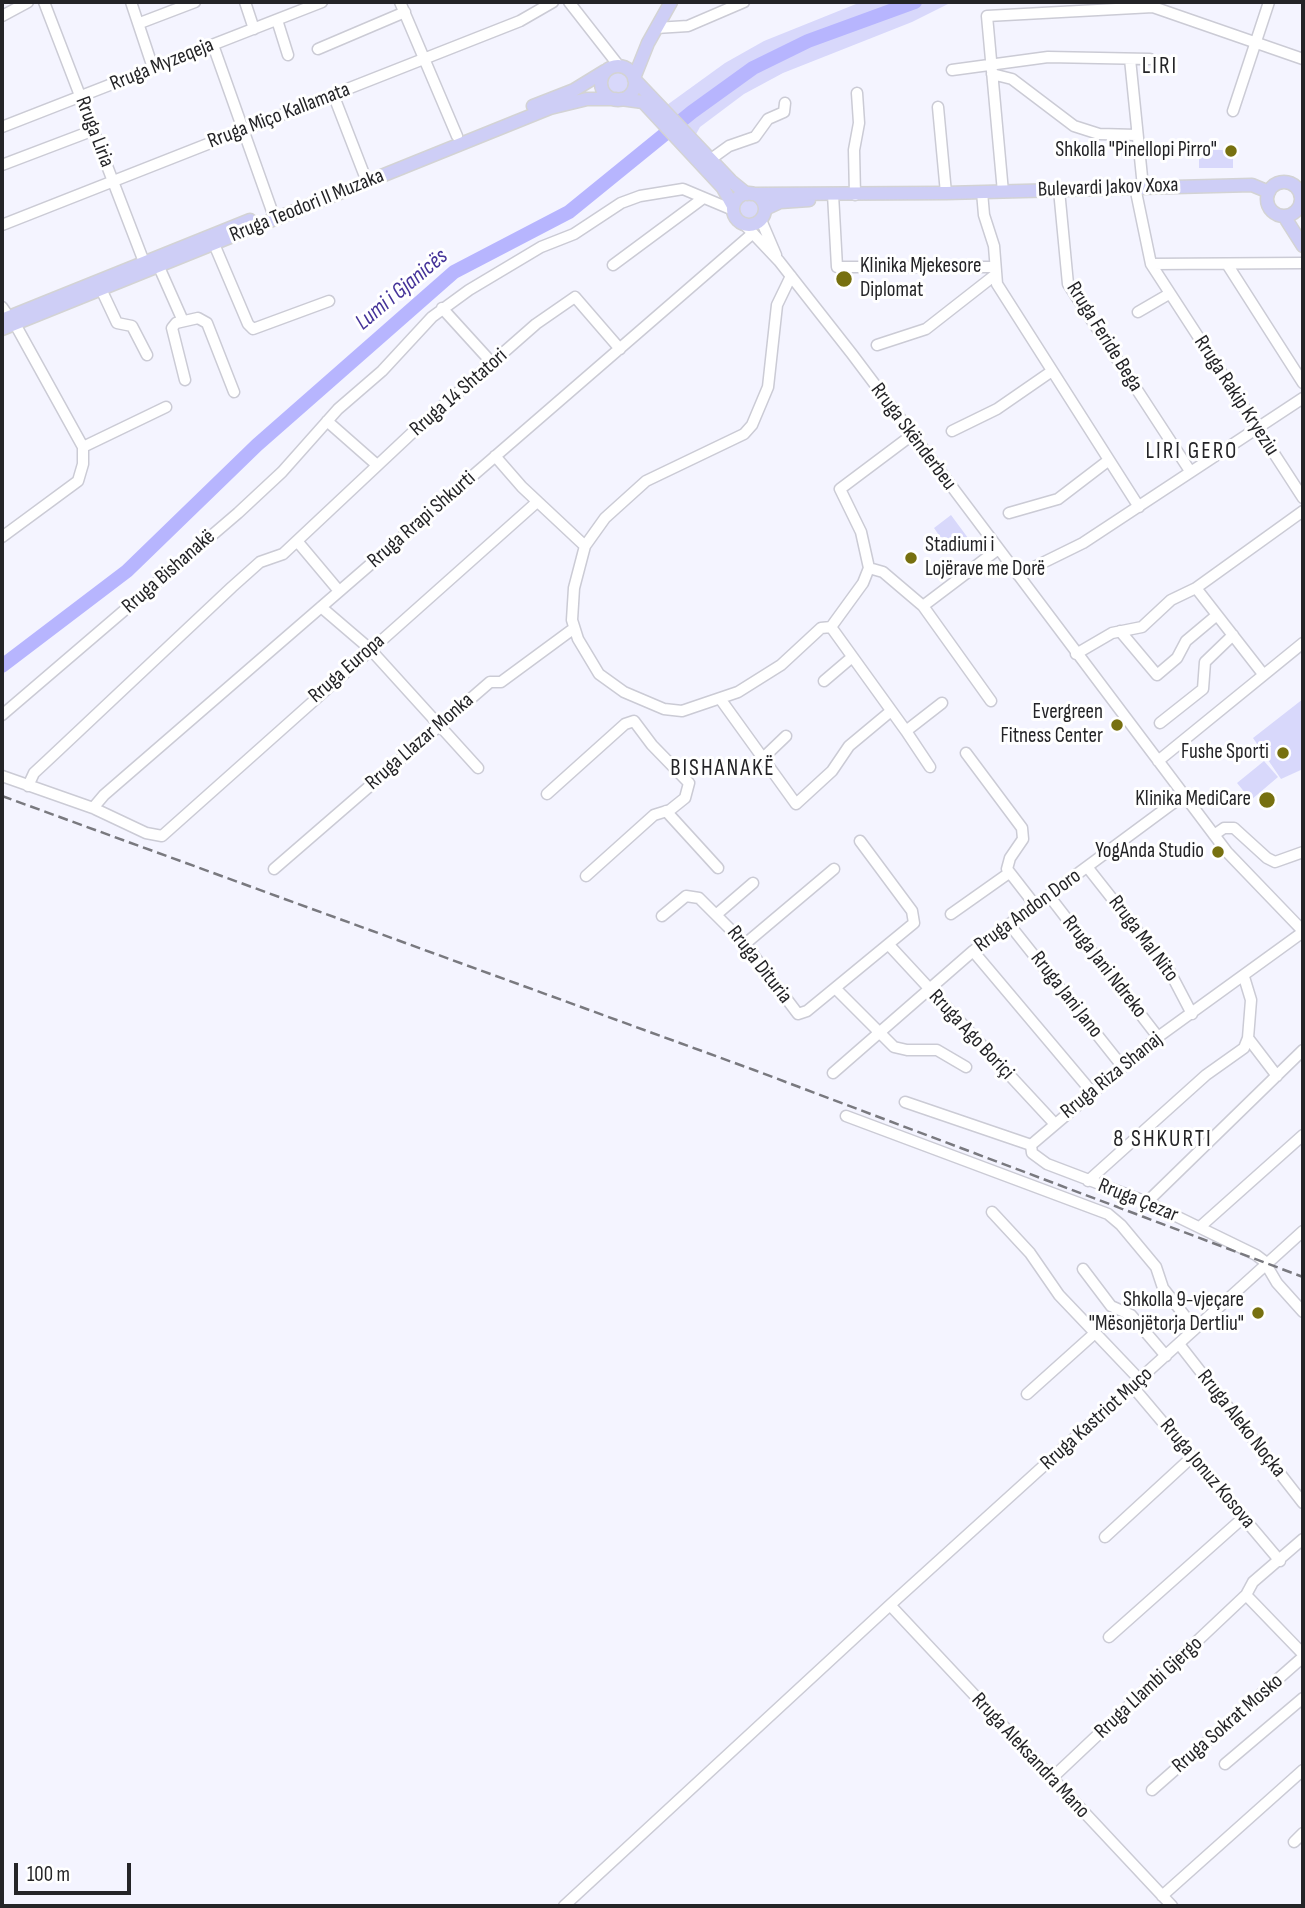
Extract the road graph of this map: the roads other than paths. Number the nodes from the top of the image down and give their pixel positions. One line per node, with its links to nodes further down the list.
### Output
1 (28, 2): 13 (street)
2 (44, 2): 35 (street, Rruga Liria)
3 (131, 2): 15 (street)
4 (195, 2): 15 (street)
5 (245, 2): 17 (street)
6 (322, 2): 14 (street, Rruga Myzeqeja)
7 (553, 2): 23 (street, Rruga Miço Kallamata)
8 (569, 2): 27 (street)
9 (671, 2): 16 (main road)
10 (744, 2): 16 (street)
11 (1269, 2): 19 (street)
12 (403, 7): 21 (street); 23 (street)
13 (2, 16)
14 (277, 20): 17 (street, Rruga Myzeqeja); 22 (street)
15 (140, 23): 28 (street)
16 (656, 28): 18 (main road)
17 (254, 29): 20 (street, Rruga Myzeqeja)
18 (648, 43): 27 (main road); 32 (main road)
19 (1255, 43): 25 (street); 30 (street); 39 (street)
20 (213, 45): 28 (street, Rruga Myzeqeja); 43 (street)
21 (318, 49)
22 (288, 55)
23 (425, 58): 34 (street, Rruga Miço Kallamata); 45 (street)
24 (1130, 59): 26 (street); 30 (street); 44 (street, Rruga Rakip Kryeziu)
25 (1303, 59)
26 (1150, 60)
27 (620, 66): 31 (main road); 32 (main road)
28 (153, 68): 35 (street, Rruga Myzeqeja)
29 (952, 70): 30 (street)
30 (992, 70): 44 (street); 56 (street)
31 (606, 71): 36 (main road); 45 (main road, Rruga Teodori II Muzaka)
32 (634, 79): 36 (main road); 40 (main road)
33 (857, 93): 60 (street)
34 (333, 94): 43 (street, Rruga Miço Kallamata); 49 (street)
35 (80, 98): 41 (street, Rruga Myzeqeja); 42 (street, Rruga Liria)
36 (619, 99): 40 (main road); 68 (main road, Rruga Teodori II Muzaka)
37 (785, 103): 47 (street)
38 (938, 107): 57 (street)
39 (1233, 111)
40 (664, 115): 46 (main road)
41 (2, 127)
42 (94, 130): 48 (street); 50 (street, Rruga Liria)
43 (243, 130): 50 (street, Rruga Miço Kallamata); 63 (street)
44 (1137, 135): 52 (street, Rruga Rakip Kryeziu)
45 (457, 136): 49 (main road, Rruga Teodori II Muzaka)
46 (684, 137): 47 (main road); 62 (main road)
47 (711, 159): 58 (main road)
48 (2, 165)
49 (364, 174): 63 (main road, Rruga Teodori II Muzaka)
50 (113, 181): 66 (street, Rruga Miço Kallamata); 71 (street, Rruga Liria)
51 (1298, 184): 54 (main road); 65 (main road)
52 (1139, 187): 53 (main road, Bulevardi Jakov Xoxa); 54 (main road, Bulevardi Jakov Xoxa); 73 (street, Rruga Rakip Kryeziu)
53 (1059, 190): 56 (main road, Bulevardi Jakov Xoxa); 105 (street, Rruga Feride Bega)
54 (1269, 191): 65 (main road)
55 (982, 192): 56 (main road, Bulevardi Jakov Xoxa); 57 (main road, Bulevardi Jakov Xoxa); 77 (street)
56 (1003, 192)
57 (946, 193): 60 (main road, Bulevardi Jakov Xoxa)
58 (749, 194): 59 (main road, Bulevardi Jakov Xoxa); 62 (main road); 64 (main road)
59 (833, 194): 60 (main road, Bulevardi Jakov Xoxa); 64 (main road, Bulevardi Jakov Xoxa); 77 (street)
60 (855, 194)
61 (702, 199): 62 (street, Rruga Bishanakë); 75 (street); 82 (street, Rruga Bishanakë)
62 (733, 208): 67 (main road)
63 (272, 211): 71 (main road, Rruga Teodori II Muzaka)
64 (763, 214): 67 (main road); 70 (street)
65 (1284, 216): 69 (main road)
66 (2, 225)
67 (749, 229): 70 (street, Rruga Skënderbeu); 88 (street, Rruga Rrapi Shkurti)
68 (214, 244): 76 (main road, Rruga Teodori II Muzaka); 81 (street)
69 (1303, 246)
70 (779, 261): 78 (street, Rruga Skënderbeu)
71 (144, 262): 84 (main road, Rruga Teodori II Muzaka)
72 (1303, 263): 74 (street)
73 (1151, 264): 74 (street); 80 (street, Rruga Rakip Kryeziu)
74 (1227, 264): 93 (street)
75 (614, 265)
76 (159, 267): 79 (main road, Rruga Teodori II Muzaka); 85 (street)
77 (995, 271): 87 (street); 91 (street)
78 (791, 275): 100 (street, Rruga Skënderbeu); 113 (street)
79 (101, 289): 84 (main road, Rruga Teodori II Muzaka); 89 (street)
80 (1169, 294): 83 (street); 98 (street, Rruga Rakip Kryeziu)
81 (329, 301)
82 (442, 308): 90 (street); 97 (street, Rruga Bishanakë)
83 (1138, 312)
84 (7, 317): 86 (main road, Rruga Teodori II Muzaka); 101 (street)
85 (183, 321): 92 (street); 94 (street)
86 (2, 329)
87 (877, 345)
88 (620, 349): 90 (street, Rruga 14 Shtatori); 102 (street, Rruga Rrapi Shkurti)
89 (147, 355)
90 (493, 364): 104 (street, Rruga 14 Shtatori)
91 (1052, 371): 99 (street); 103 (street)
92 (186, 380)
93 (1303, 383)
94 (234, 392)
95 (1303, 398): 98 (street)
96 (166, 407): 101 (street)
97 (327, 421): 104 (street); 137 (street, Rruga Bishanakë)
98 (1257, 428): 105 (street); 106 (street, Rruga Rakip Kryeziu)
99 (952, 431)
100 (912, 435): 114 (street, Rruga Skënderbeu); 115 (street)
101 (83, 447): 111 (street)
102 (495, 456): 107 (street); 118 (street, Rruga Rrapi Shkurti)
103 (1110, 460): 108 (street); 110 (street)
104 (377, 465): 112 (street, Rruga 14 Shtatori)
105 (1190, 471): 108 (street)
106 (1303, 498)
107 (537, 502): 113 (street); 127 (street, Rruga Europa)
108 (1139, 507): 116 (street)
109 (1303, 511): 117 (street)
110 (1009, 513)
111 (2, 537)
112 (297, 541): 118 (street); 149 (street, Rruga 14 Shtatori)
113 (585, 546): 123 (street)
114 (997, 551): 116 (street, Rruga Skënderbeu); 119 (street)
115 (869, 568): 119 (street); 122 (street)
116 (1018, 575): 128 (street, Rruga Skënderbeu)
117 (1196, 589): 121 (street); 124 (street)
118 (339, 591): 120 (street, Rruga Rrapi Shkurti)
119 (923, 606): 134 (street)
120 (321, 607): 127 (street); 152 (street, Rruga Rrapi Shkurti)
121 (1217, 615): 124 (street); 125 (street)
122 (831, 627): 129 (street); 133 (street)
123 (573, 629): 132 (street); 140 (street, Rruga Llazar Monka)
124 (1120, 631): 128 (street)
125 (1233, 635): 130 (street); 139 (street)
126 (1303, 643): 130 (street)
127 (370, 649): 140 (street); 152 (street, Rruga Europa)
128 (1076, 654): 145 (street, Rruga Skënderbeu)
129 (851, 658): 131 (street); 136 (street)
130 (1263, 674): 145 (street)
131 (824, 681)
132 (637, 697): 133 (street); 138 (street)
133 (721, 700): 144 (street)
134 (991, 701)
135 (942, 703): 141 (street)
136 (891, 711): 141 (street); 144 (street)
137 (2, 715)
138 (634, 721): 150 (street); 153 (street)
139 (1160, 723)
140 (439, 726): 147 (street); 159 (street, Rruga Llazar Monka)
141 (906, 731): 146 (street)
142 (786, 736): 144 (street)
143 (966, 752): 161 (street)
144 (763, 758)
145 (1158, 761): 151 (street, Rruga Skënderbeu)
146 (930, 766)
147 (478, 768)
148 (2, 776): 149 (street)
149 (28, 786): 152 (street)
150 (547, 794)
151 (1184, 795): 154 (street, Rruga Skënderbeu); 158 (street, Rruga Andon Doro)
152 (93, 808)
153 (666, 811): 157 (street); 162 (street)
154 (1214, 835): 156 (street); 170 (street, Rruga Skënderbeu)
155 (860, 841): 172 (street)
156 (1303, 852)
157 (718, 867)
158 (1088, 868): 164 (street, Rruga Andon Doro); 177 (street, Rruga Mal Nito)
159 (274, 869)
160 (834, 869): 171 (street)
161 (1009, 873): 165 (street); 167 (street)
162 (586, 876)
163 (753, 883): 166 (street, Rruga Dituria)
164 (1050, 897): 165 (street, Rruga Andon Doro); 179 (street, Rruga Jani Ndreko)
165 (1035, 905): 169 (street, Rruga Andon Doro)
166 (717, 914): 168 (street, Rruga Dituria); 171 (street, Rruga Dituria)
167 (951, 914)
168 (662, 916)
169 (1009, 924): 173 (street, Rruga Andon Doro); 182 (street, Rruga Jani Jano)
170 (1303, 931): 174 (street, Rruga Riza Shanaj)
171 (745, 944): 175 (street, Rruga Dituria)
172 (889, 945): 175 (street); 176 (street, Rruga Ago Boriçi)
173 (973, 951): 176 (street, Rruga Andon Doro); 186 (street)
174 (1244, 977): 177 (street, Rruga Riza Shanaj); 180 (street)
175 (835, 988): 178 (street)
176 (928, 990): 178 (street, Rruga Andon Doro); 189 (street, Rruga Ago Boriçi)
177 (1192, 1014): 179 (street, Rruga Riza Shanaj)
178 (878, 1034): 183 (street); 184 (street, Rruga Andon Doro)
179 (1158, 1037): 182 (street, Rruga Riza Shanaj)
180 (1248, 1038): 185 (street); 192 (street, Rruga Çezar)
181 (1303, 1049): 185 (street)
182 (1122, 1066): 186 (street, Rruga Riza Shanaj)
183 (966, 1067)
184 (832, 1073)
185 (1276, 1076): 193 (street)
186 (1091, 1091): 189 (street, Rruga Riza Shanaj)
187 (905, 1102): 191 (street)
188 (846, 1116): 200 (street)
189 (1054, 1123): 191 (street, Rruga Riza Shanaj)
190 (1303, 1135): 195 (street)
191 (1031, 1145): 192 (street)
192 (1087, 1181): 193 (street, Rruga Çezar)
193 (1147, 1202): 195 (street, Rruga Çezar)
194 (992, 1212): 201 (street, Rruga Jonuz Kosova)
195 (1201, 1226): 197 (street, Rruga Çezar)
196 (1303, 1231): 197 (street, Rruga Kastriot Muço)
197 (1267, 1264): 199 (street); 200 (street, Rruga Kastriot Muço)
198 (1083, 1269): 203 (street)
199 (1303, 1312)
200 (1195, 1329): 202 (street, Rruga Kastriot Muço)
201 (1095, 1333): 204 (street, Rruga Jonuz Kosova); 205 (street)
202 (1180, 1344): 203 (street, Rruga Kastriot Muço); 207 (street, Rruga Aleko Noçka)
203 (1166, 1356): 204 (street, Rruga Kastriot Muço)
204 (1136, 1383): 206 (street, Rruga Jonuz Kosova); 213 (street, Rruga Kastriot Muço)
205 (1027, 1394)
206 (1192, 1457): 208 (street, Rruga Jonuz Kosova); 209 (street)
207 (1303, 1503)
208 (1244, 1517): 211 (street, Rruga Jonuz Kosova); 214 (street)
209 (1105, 1537)
210 (1303, 1539): 211 (street, Rruga Llambi Gjergo)
211 (1280, 1561): 212 (street, Rruga Llambi Gjergo)
212 (1246, 1595): 215 (street); 219 (street, Rruga Llambi Gjergo)
213 (890, 1605): 219 (street, Rruga Aleksandra Mano); 224 (street, Rruga Kastriot Muço)
214 (1109, 1637)
215 (1302, 1651): 220 (street, Rruga Sokrat Mosko)
216 (1303, 1698): 217 (street)
217 (1225, 1764)
218 (1303, 1770): 223 (street)
219 (1051, 1779): 223 (street, Rruga Aleksandra Mano)
220 (1152, 1790)
221 (1303, 1833): 222 (street)
222 (1294, 1842)
223 (1162, 1896): 225 (street, Rruga Aleksandra Mano)
224 (564, 1906)
225 (1172, 1906)

